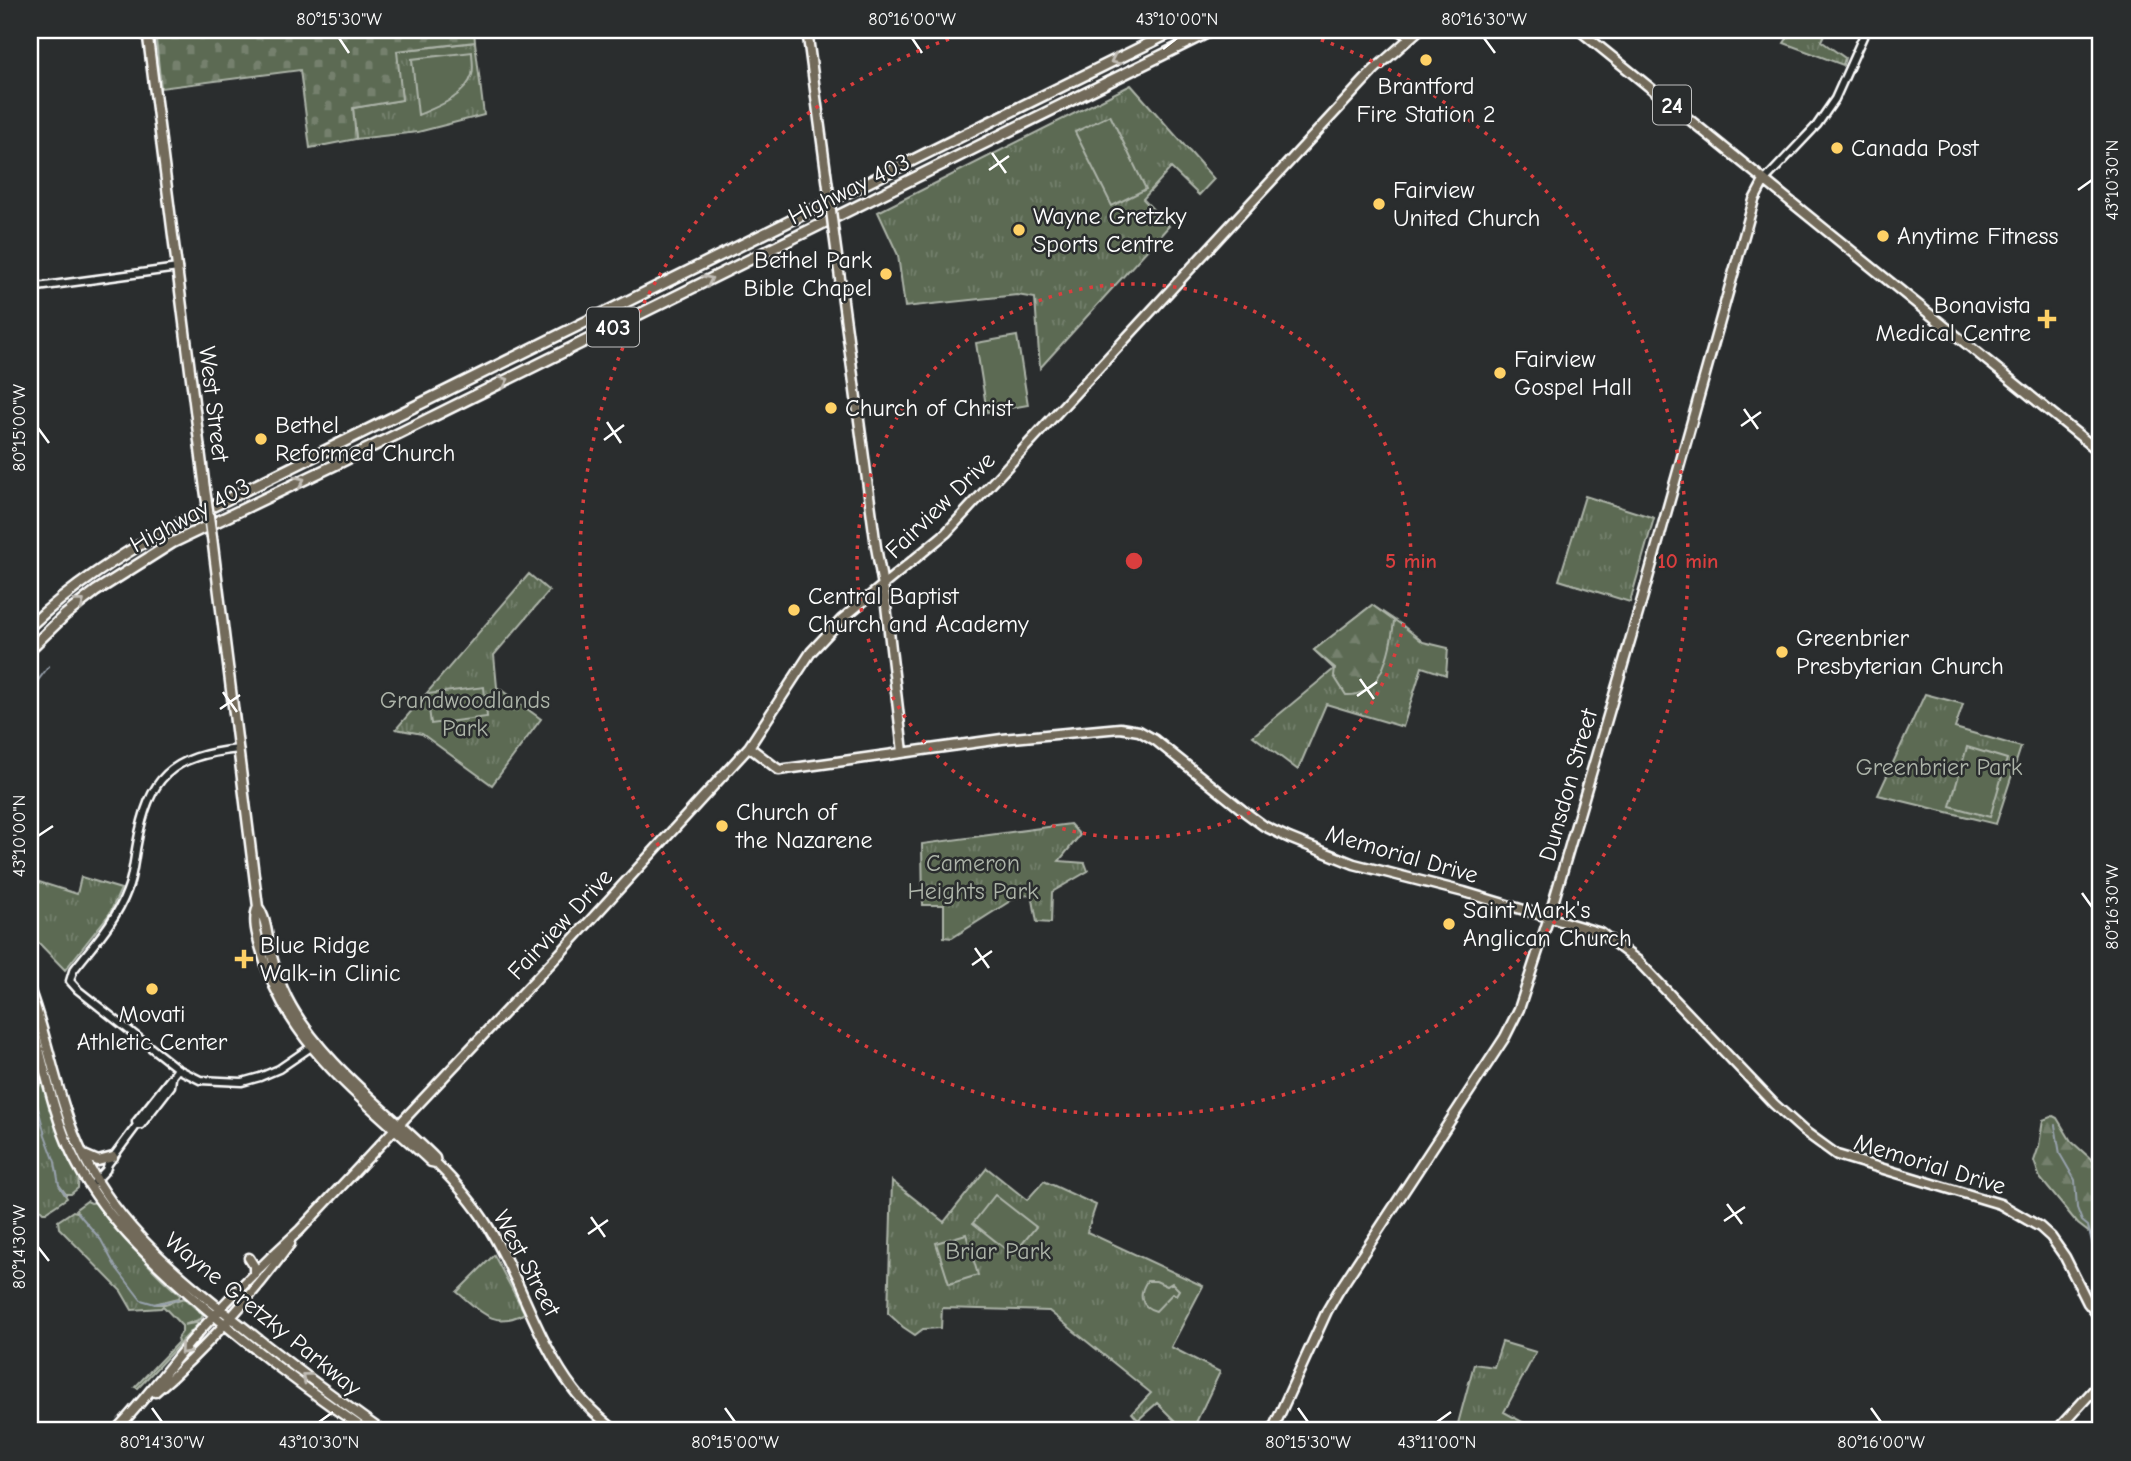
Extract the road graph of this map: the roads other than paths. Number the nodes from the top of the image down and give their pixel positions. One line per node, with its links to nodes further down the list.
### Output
1 (148, 30): 10 (main road, West Street)
2 (807, 30): 13 (main road, bridge)
3 (1176, 30): 14 (highway, Highway 403 / 403, one-way to 14)
4 (1213, 30): 15 (highway, Highway 403 / 403, one-way to 4)
5 (1399, 30): 8 (highway)
6 (1579, 30): 9 (main road, 24)
7 (1866, 30): 9 (street)
8 (1413, 32): 13 (main road, Fairview Drive)
9 (1765, 181): 12 (main road, 24); 19 (main road, Dunsdon Street)
10 (178, 268): 11 (street); 17 (main road, West Street, bridge)
11 (30, 288)
12 (2101, 453)
13 (883, 586): 16 (main road, Fairview Drive); 18 (main road)
14 (30, 626)
15 (30, 649)
16 (750, 747): 18 (main road, Memorial Drive); 24 (main road, Fairview Drive)
17 (239, 749): 22 (main road, West Street); 23 (street)
18 (903, 752): 19 (main road, Memorial Drive)
19 (1549, 917): 32 (main road, Memorial Drive); 40 (main road, Dunsdon Street)
20 (30, 990): 25 (main road, Wayne Gretzky Parkway)
21 (30, 1017): 27 (main road, Wayne Gretzky Parkway)
22 (313, 1045): 23 (street); 24 (main road, West Street)
23 (178, 1069): 26 (street)
24 (397, 1125): 28 (main road, Fairview Drive); 39 (main road, West Street)
25 (83, 1154): 26 (main road); 27 (main road, Wayne Gretzky Parkway)
26 (110, 1160): 27 (street)
27 (92, 1180): 31 (main road, Wayne Gretzky Parkway)
28 (300, 1230): 30 (main road); 33 (main road)
29 (249, 1258): 30 (main road)
30 (254, 1274): 31 (main road)
31 (217, 1313): 33 (main road, Wayne Gretzky Parkway); 35 (main road, one-way to 35)
32 (2101, 1319)
33 (227, 1320): 35 (main road); 37 (main road, Wayne Gretzky Parkway); 38 (main road, Wayne Gretzky Parkway, one-way to 33)
34 (2101, 1382): 41 (main road)
35 (141, 1404): 36 (main road)
36 (115, 1431)
37 (367, 1431)
38 (382, 1431)
39 (616, 1431)
40 (1272, 1431)
41 (2056, 1431)

